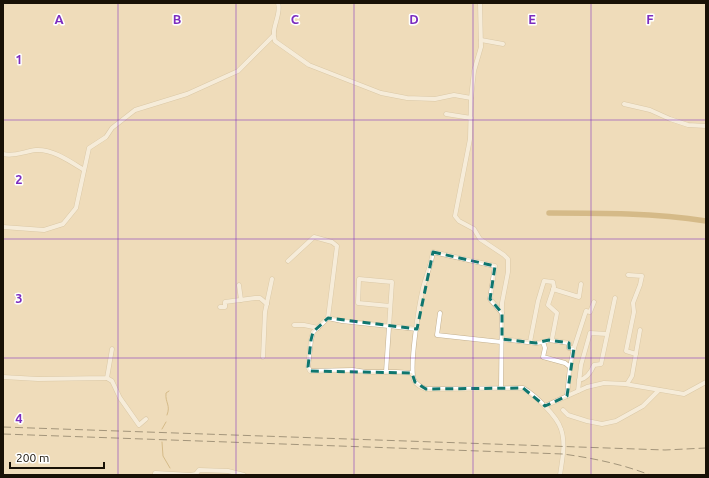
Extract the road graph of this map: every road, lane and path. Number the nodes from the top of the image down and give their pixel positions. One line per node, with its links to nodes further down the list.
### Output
1 (278, 3): 3 (street)
2 (480, 3): 4 (street)
3 (273, 36): 6 (street); 12 (street)
4 (481, 40): 5 (street); 6 (street)
5 (503, 44)
6 (471, 98): 9 (street)
7 (624, 104): 10 (street)
8 (446, 114): 9 (street)
9 (471, 118): 29 (street)
10 (706, 126)
11 (3, 154): 12 (street)
12 (84, 170): 13 (street)
13 (3, 227)
14 (288, 261): 30 (street)
15 (628, 275): 43 (street)
16 (272, 278): 23 (street)
17 (581, 284): 19 (street)
18 (239, 285): 21 (street)
19 (553, 289): 37 (street); 39 (street)
20 (615, 298): 25 (street)
21 (241, 300): 23 (street); 26 (street)
22 (594, 302): 41 (street)
23 (267, 304): 44 (street)
24 (390, 306): 24 (street); 32 (street)
25 (614, 306): 27 (street); 36 (street)
26 (220, 307)
27 (619, 308)
28 (440, 313): 38 (street)
29 (502, 313): 34 (street); 38 (street)
30 (328, 318): 32 (street); 33 (street)
31 (294, 325): 33 (street)
32 (389, 326): 34 (street); 46 (street)
33 (318, 328): 46 (street)
34 (417, 329): 47 (street)
35 (640, 330): 43 (street)
36 (607, 334): 50 (street); 50 (street)
37 (552, 339)
38 (502, 341): 39 (street); 53 (street)
39 (530, 342): 40 (street)
40 (543, 342): 41 (street); 45 (street)
41 (574, 348): 45 (street)
42 (112, 349): 49 (street)
43 (636, 354): 52 (street)
44 (263, 357)
45 (570, 367): 56 (street)
46 (386, 372): 47 (street)
47 (412, 373): 53 (street)
48 (3, 378): 49 (street)
49 (107, 378): 59 (street)
50 (579, 380): 55 (street)
51 (706, 382): 54 (street)
52 (627, 384): 54 (street); 55 (street)
53 (501, 388): 57 (street)
54 (659, 390): 58 (street)
55 (578, 391): 56 (street)
56 (567, 396): 57 (street)
57 (545, 406): 62 (street)
58 (563, 410)
59 (136, 419)
60 (155, 475): 61 (street)
61 (244, 475)
62 (560, 475)

